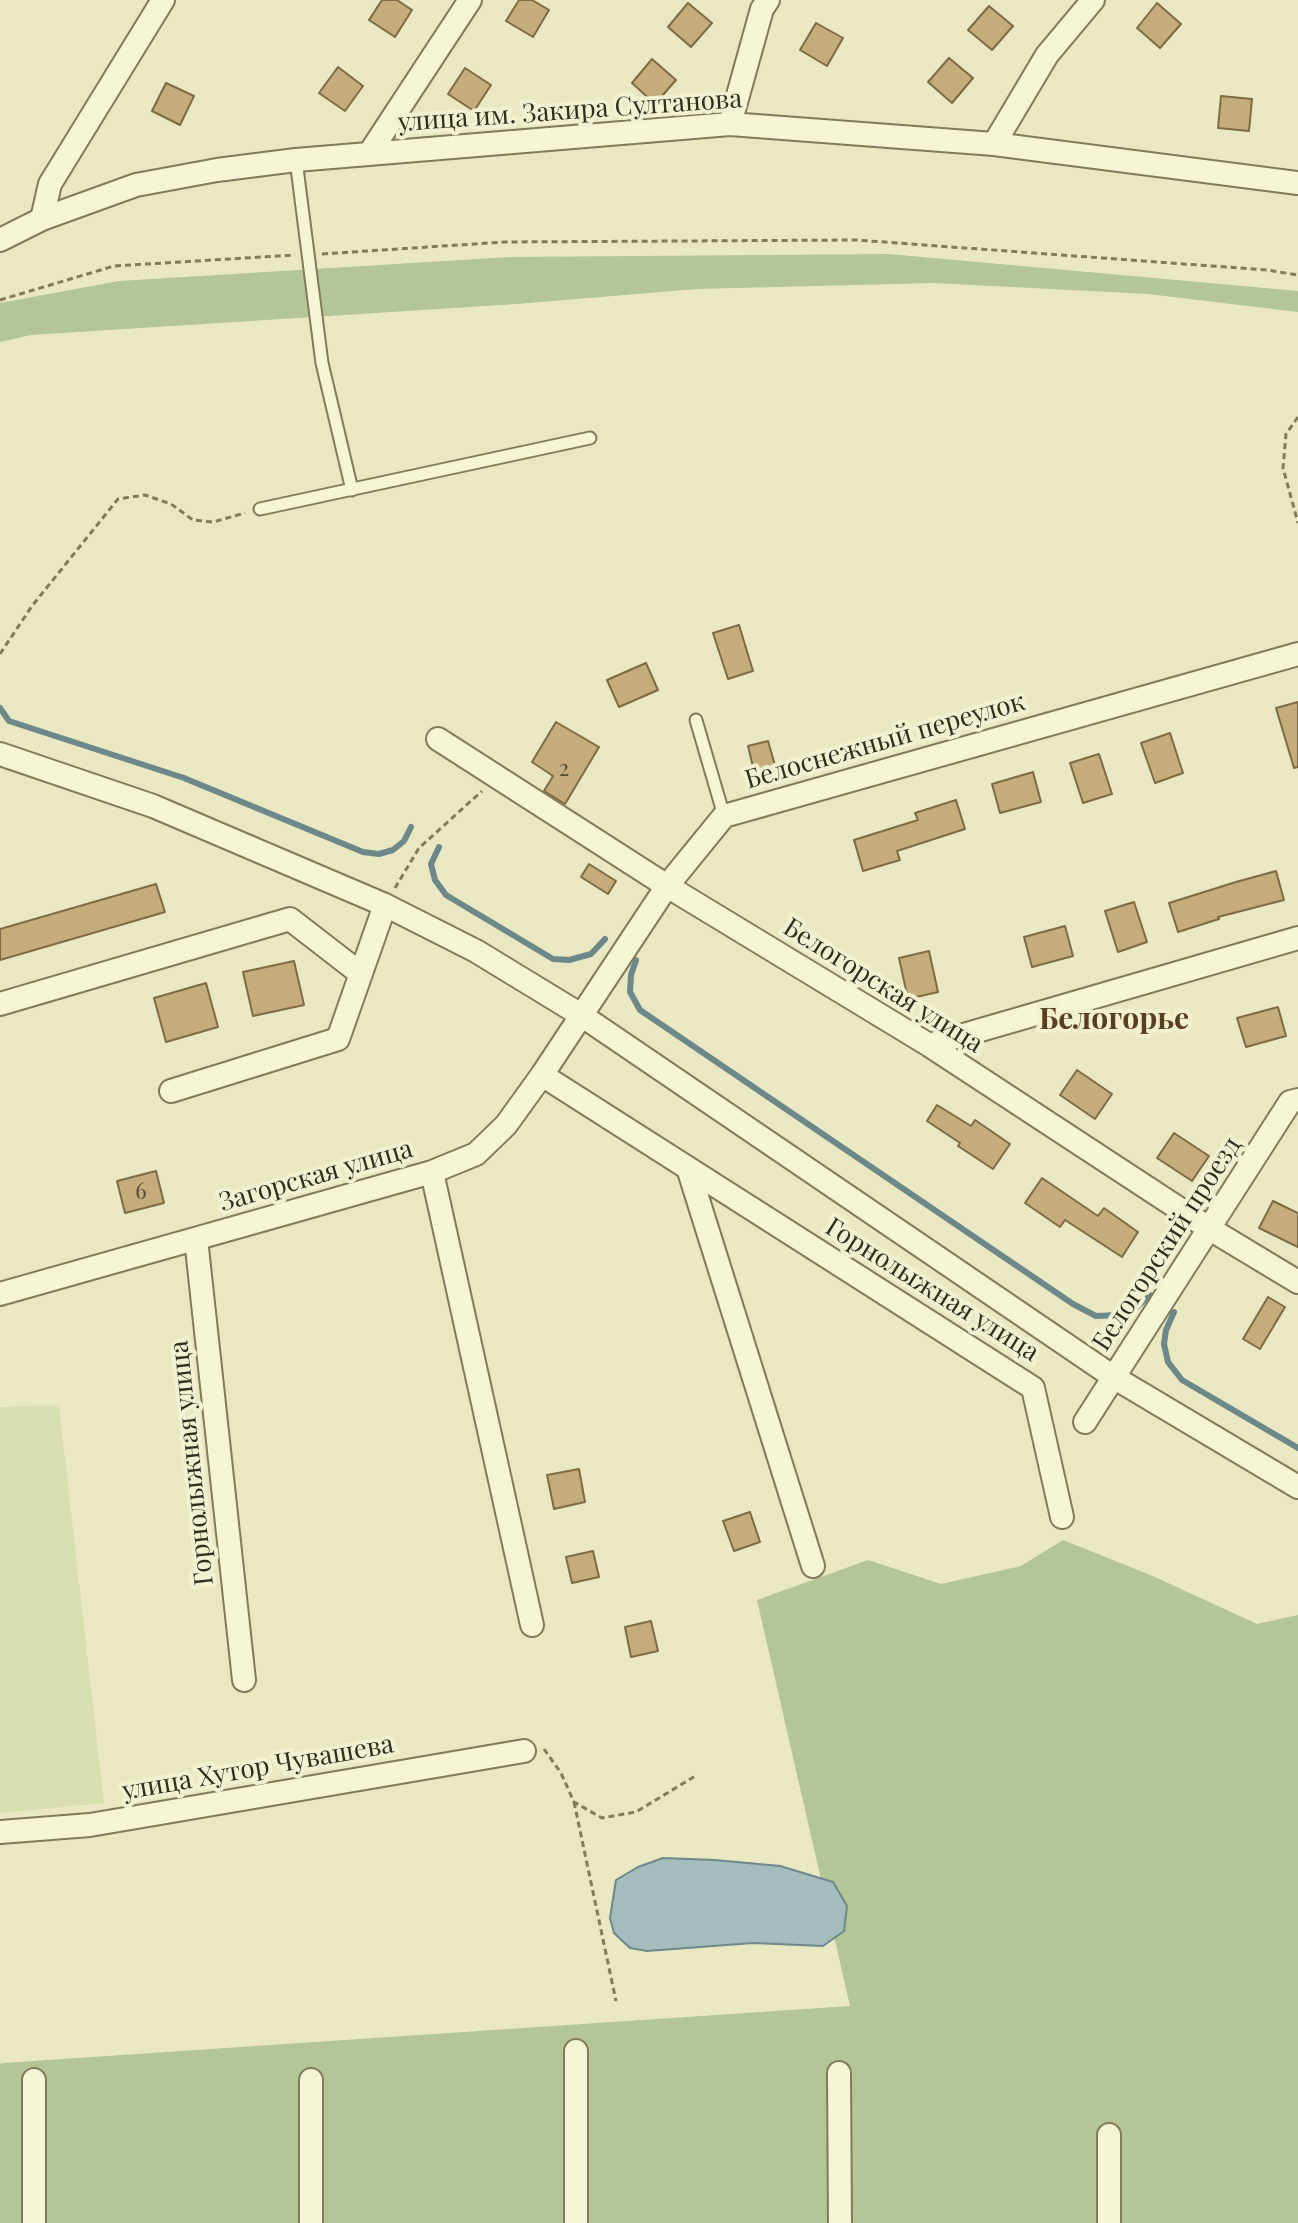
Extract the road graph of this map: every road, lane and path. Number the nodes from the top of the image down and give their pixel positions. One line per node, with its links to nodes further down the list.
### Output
1 (163, 0): 10 (street)
2 (470, 0): 7 (street)
3 (768, 0): 5 (street)
4 (1093, 0): 6 (street)
5 (730, 124): 6 (street, улица им. Закира Султанова); 7 (street, улица им. Закира Султанова)
6 (994, 144): 9 (street, улица им. Закира Султанова)
7 (369, 154): 8 (street, улица им. Закира Султанова)
8 (296, 160): 10 (street, улица им. Закира Султанова); 12 (lane)
9 (1295, 177)
10 (42, 219): 11 (street, улица им. Закира Султанова)
11 (0, 240)
12 (308, 255): 13 (path); 14 (path); 17 (lane)
13 (1298, 275)
14 (0, 300)
15 (1298, 417): 19 (path)
16 (590, 438): 17 (lane)
17 (352, 490): 18 (lane)
18 (260, 509): 20 (path)
19 (1298, 523)
20 (0, 654)
21 (1298, 654): 26 (street, Белоснежный переулок)
22 (696, 720): 26 (lane)
23 (438, 739): 25 (street, Белогорская улица)
24 (0, 754): 28 (street)
25 (504, 782): 27 (street, Белогорская улица); 28 (path)
26 (724, 816): 27 (street, Белоснежный переулок)
27 (667, 886): 32 (street, Белоснежный переулок); 33 (street, Белогорская улица)
28 (385, 905): 30 (street); 32 (street)
29 (1298, 938): 33 (street)
30 (361, 974): 31 (street); 35 (street)
31 (0, 1004)
32 (581, 1015): 34 (street, Загорская улица); 43 (street)
33 (929, 1045): 39 (street, Белогорская улица)
34 (542, 1075): 37 (street, Горнолыжная улица); 38 (street, Загорская улица)
35 (171, 1091)
36 (1298, 1100): 39 (street, Белогорский проезд)
37 (688, 1168): 46 (street, Горнолыжная улица); 47 (street)
38 (432, 1172): 40 (street, Загорская улица); 48 (street)
39 (1210, 1229): 41 (street, Белогорская улица); 43 (street, Белогорский проезд)
40 (196, 1239): 42 (street, Загорская улица); 49 (street, Горнолыжная улица)
41 (1298, 1282)
42 (0, 1294)
43 (1115, 1378): 44 (street, Белогорский проезд); 45 (street)
44 (1085, 1422)
45 (1298, 1487)
46 (1062, 1517)
47 (813, 1566)
48 (532, 1625)
49 (244, 1680)
50 (524, 1751): 52 (path); 53 (street, улица Хутор Чувашева)
51 (697, 1775): 52 (path)
52 (574, 1802): 54 (path)
53 (0, 1832)
54 (616, 2001)
55 (576, 2051): 62 (street)
56 (839, 2073): 63 (street)
57 (34, 2080): 60 (street)
58 (311, 2080): 61 (street)
59 (1109, 2135): 64 (street)
60 (34, 2223)
61 (311, 2223)
62 (576, 2223)
63 (840, 2223)
64 (1109, 2223)

